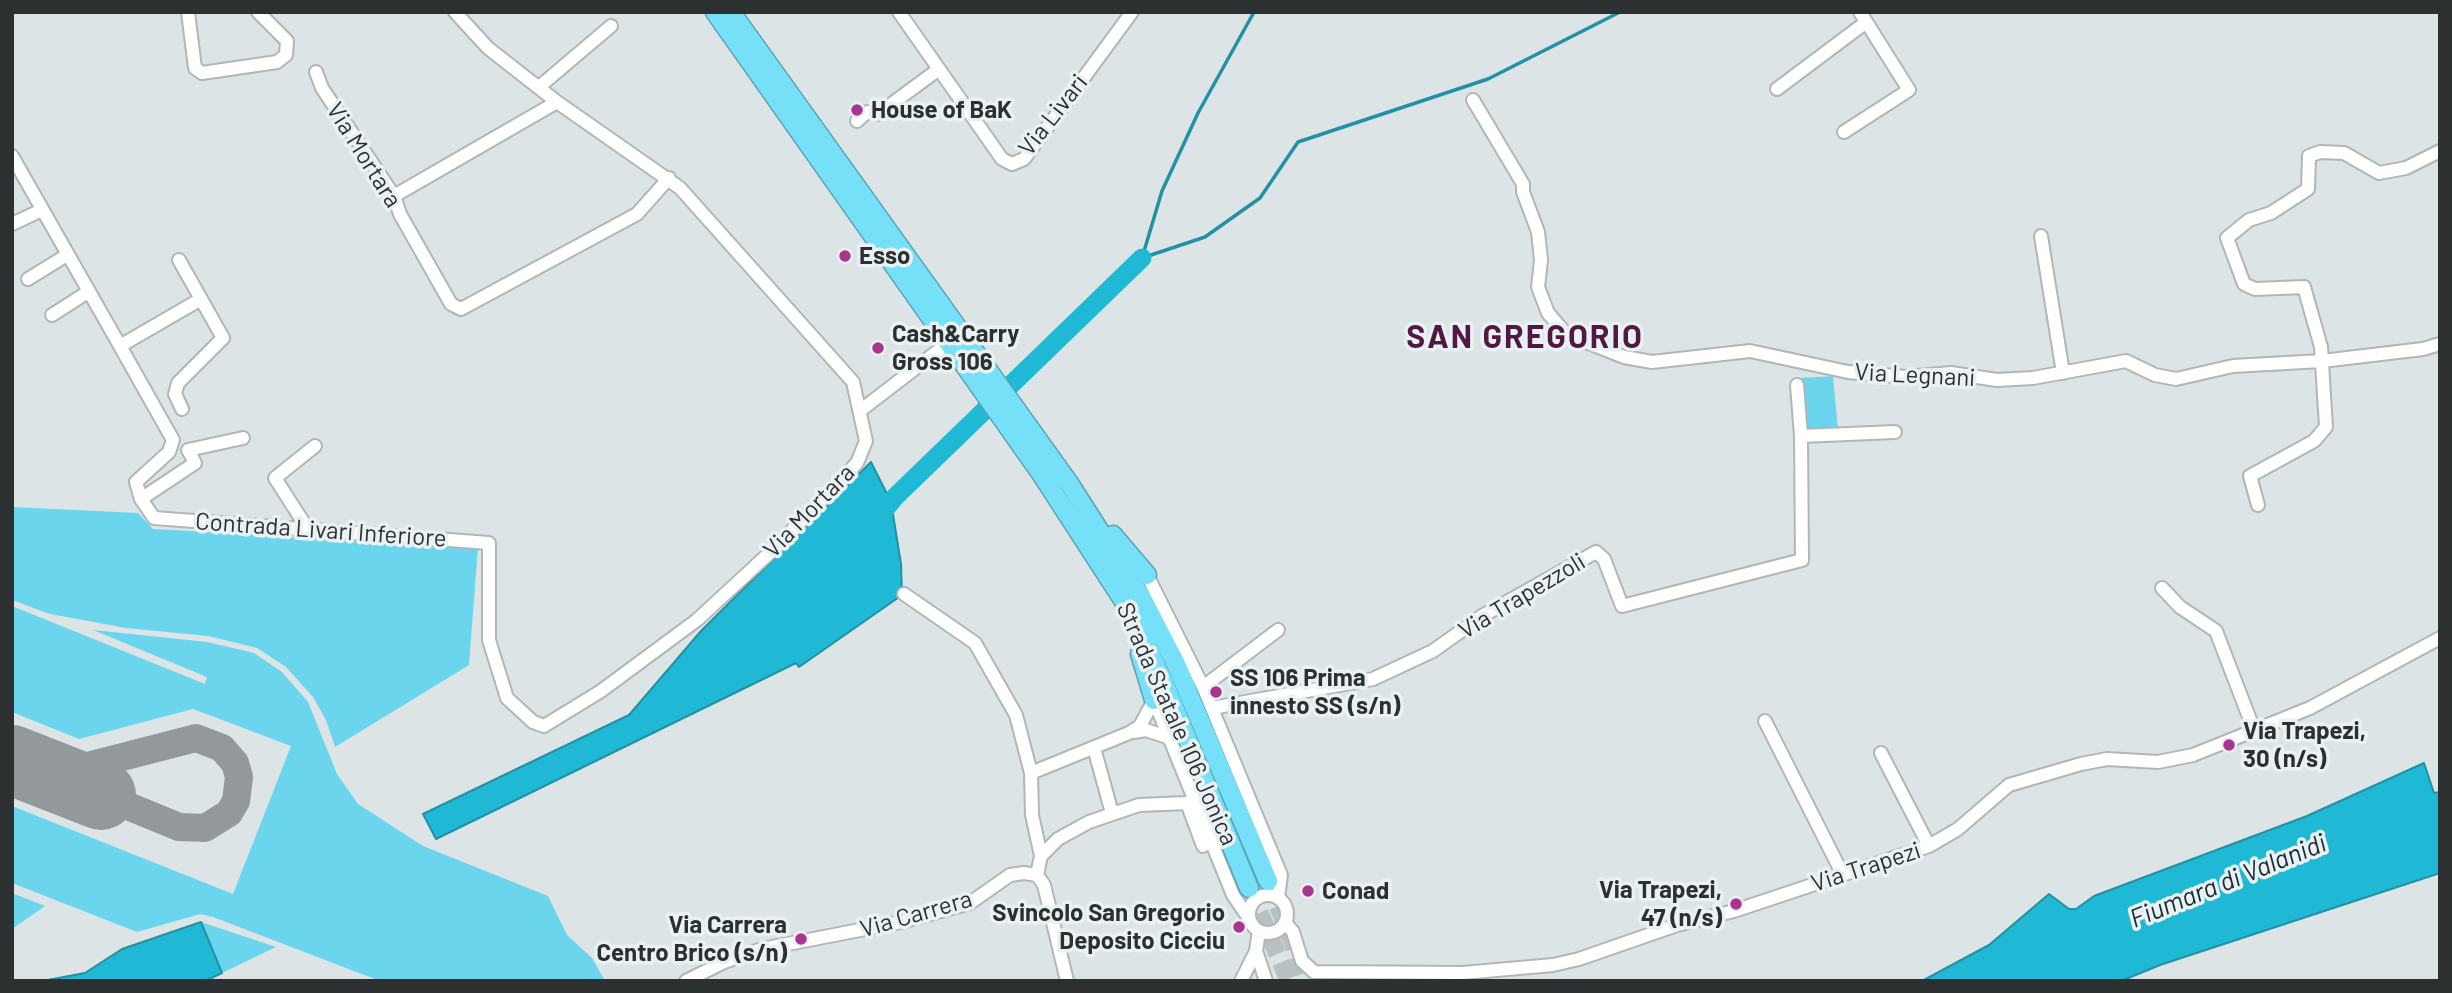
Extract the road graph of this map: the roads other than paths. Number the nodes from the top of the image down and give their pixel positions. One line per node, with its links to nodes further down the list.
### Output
1 (188, 12): 2 (street)
2 (258, 12)
3 (454, 12): 12 (street, Via Mortara)
4 (715, 12): 31 (highway, Strada Statale 106 Jonica)
5 (731, 12): 34 (highway, Strada Statale 106 Jonica)
6 (900, 12): 10 (street, Via Livari)
7 (1132, 12): 10 (street, Via Livari)
8 (1863, 18): 13 (street); 17 (street)
9 (611, 26): 12 (street)
10 (939, 69): 16 (street)
11 (316, 72): 21 (street, Via Mortara)
12 (539, 87): 15 (street, Via Mortara)
13 (1777, 89)
14 (1473, 100): 36 (street, Via Legnani)
15 (557, 102): 20 (street, Via Mortara); 21 (street)
16 (857, 121)
17 (1844, 132)
18 (2440, 150): 35 (street)
19 (12, 156): 22 (street)
20 (669, 178): 21 (street, Via Mortara); 39 (street, Via Mortara)
21 (394, 196)
22 (42, 210): 23 (street); 25 (street)
23 (12, 224)
24 (2040, 236): 36 (street)
25 (68, 256): 27 (street); 28 (street)
26 (179, 260): 29 (street)
27 (27, 279)
28 (88, 292): 30 (street); 33 (street)
29 (201, 299): 33 (street); 38 (street)
30 (52, 315)
31 (947, 344): 34 (highway, Strada Statale 106 Jonica); 39 (street)
32 (2440, 344): 35 (street, Via Legnani)
33 (120, 346): 46 (street)
34 (965, 355): 44 (highway, Strada Statale 106 Jonica)
35 (2322, 361): 36 (street, Via Legnani); 47 (street)
36 (2063, 373)
37 (1797, 385): 41 (street)
38 (182, 409)
39 (861, 410): 59 (street, Via Mortara)
40 (1895, 432): 41 (street)
41 (1801, 436): 57 (street, Via Trapezzoli)
42 (243, 438): 46 (street)
43 (315, 446): 48 (street)
44 (1048, 470): 45 (highway, Strada Statale 106 Jonica); 52 (highway, Strada Statale 106 Jonica)
45 (1069, 484): 49 (highway); 72 (highway, Strada Statale 106 Jonica)
46 (141, 499): 48 (street, Contrada Livari Inferiore)
47 (2258, 505)
48 (307, 528): 59 (street, Contrada Livari Inferiore)
49 (1147, 575): 55 (street)
50 (2162, 588): 60 (street)
51 (904, 594): 65 (street)
52 (1125, 603): 56 (highway); 73 (highway, Strada Statale 106 Jonica)
53 (1278, 630): 55 (street)
54 (2440, 638): 60 (street, Via Trapezi)
55 (1203, 687): 57 (street)
56 (1154, 700): 61 (street); 62 (street)
57 (1212, 708): 74 (street)
58 (1765, 720): 71 (street)
59 (544, 726)
60 (2254, 730): 68 (street, Via Trapezi)
61 (1129, 733): 62 (street); 63 (street)
62 (1170, 738): 75 (street)
63 (1094, 748): 65 (street); 66 (street)
64 (1881, 753): 68 (street)
65 (1031, 773): 69 (street)
66 (1112, 813): 67 (street); 69 (street)
67 (1203, 846)
68 (1929, 846): 71 (street, Via Trapezi)
69 (1041, 856): 70 (street)
70 (1037, 875): 81 (street, Via Carrera); 82 (street)
71 (1843, 875): 76 (street, Via Trapezi)
72 (1268, 881)
73 (1249, 888)
74 (1278, 898): 75 (street); 76 (street)
75 (1250, 920): 77 (street)
76 (1285, 922): 77 (street)
77 (1259, 931): 78 (street)
78 (1256, 951): 79 (street); 80 (street)
79 (1243, 978): 80 (street)
80 (1265, 980)
81 (686, 981)
82 (1068, 981)

